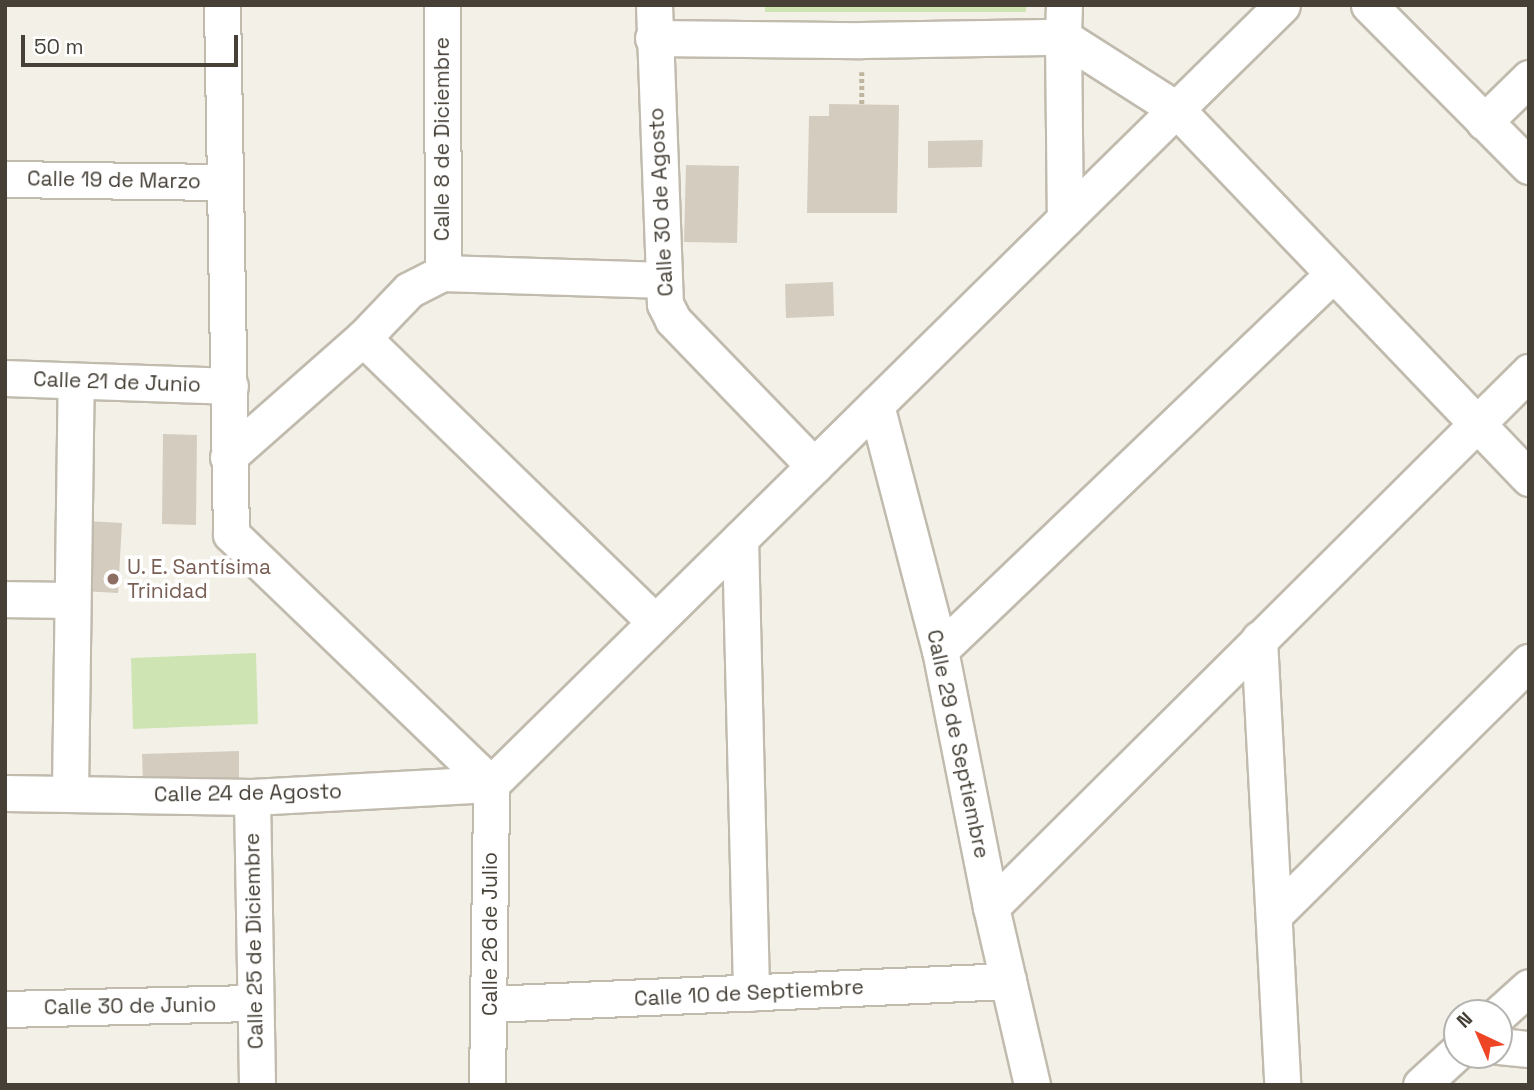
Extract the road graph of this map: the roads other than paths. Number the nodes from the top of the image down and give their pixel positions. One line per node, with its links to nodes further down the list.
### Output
1 (222, 5): 12 (street)
2 (442, 5): 14 (street, Calle 8 de Diciembre)
3 (1282, 5): 8 (street)
4 (1369, 5): 9 (street)
5 (1063, 21): 6 (street); 8 (street); 13 (street)
6 (653, 22): 16 (street, Calle 30 de Agosto)
7 (1529, 78): 9 (street)
8 (1176, 109): 13 (street); 15 (street)
9 (1484, 122): 10 (street)
10 (1529, 166)
11 (5, 178): 12 (street, Calle 19 de Marzo)
12 (223, 181): 21 (street)
13 (1065, 219): 22 (street)
14 (443, 273): 16 (street); 17 (street)
15 (1332, 275): 23 (street); 32 (street)
16 (664, 280): 25 (street, Calle 30 de Agosto)
17 (363, 338): 24 (street); 30 (street)
18 (1529, 372): 23 (street)
19 (5, 378): 20 (street, Calle 21 de Junio)
20 (76, 380): 21 (street, Calle 21 de Junio); 29 (street)
21 (230, 386): 24 (street)
22 (876, 405): 25 (street); 32 (street, Calle 29 de Septiembre)
23 (1477, 424): 26 (street); 31 (street)
24 (228, 457): 34 (street)
25 (814, 466): 27 (street)
26 (1529, 478)
27 (740, 539): 30 (street); 42 (street)
28 (5, 599): 29 (street)
29 (72, 600): 35 (street)
30 (655, 622): 34 (street)
31 (1259, 639): 38 (street); 39 (street)
32 (940, 650): 38 (street, Calle 29 de Septiembre)
33 (1529, 662): 39 (street)
34 (491, 784): 37 (street, Calle 24 de Agosto); 45 (street, Calle 26 de Julio)
35 (70, 792): 36 (street, Calle 24 de Agosto); 37 (street, Calle 24 de Agosto)
36 (5, 793)
37 (252, 797): 44 (street, Calle 25 de Diciembre)
38 (991, 907): 40 (street, Calle 29 de Septiembre)
39 (1275, 914): 51 (street)
40 (1008, 981): 42 (street, Calle 10 de Septiembre); 50 (street, Calle 29 de Septiembre)
41 (1529, 987): 43 (street)
42 (751, 993): 45 (street, Calle 10 de Septiembre)
43 (1513, 1001)
44 (255, 1003): 46 (street, Calle 30 de Junio); 48 (street, Calle 25 de Diciembre)
45 (490, 1004): 49 (street, Calle 26 de Julio)
46 (5, 1009)
47 (1443, 1065): 52 (street)
48 (257, 1085)
49 (487, 1085)
50 (1032, 1085)
51 (1282, 1085)
52 (1421, 1085)

